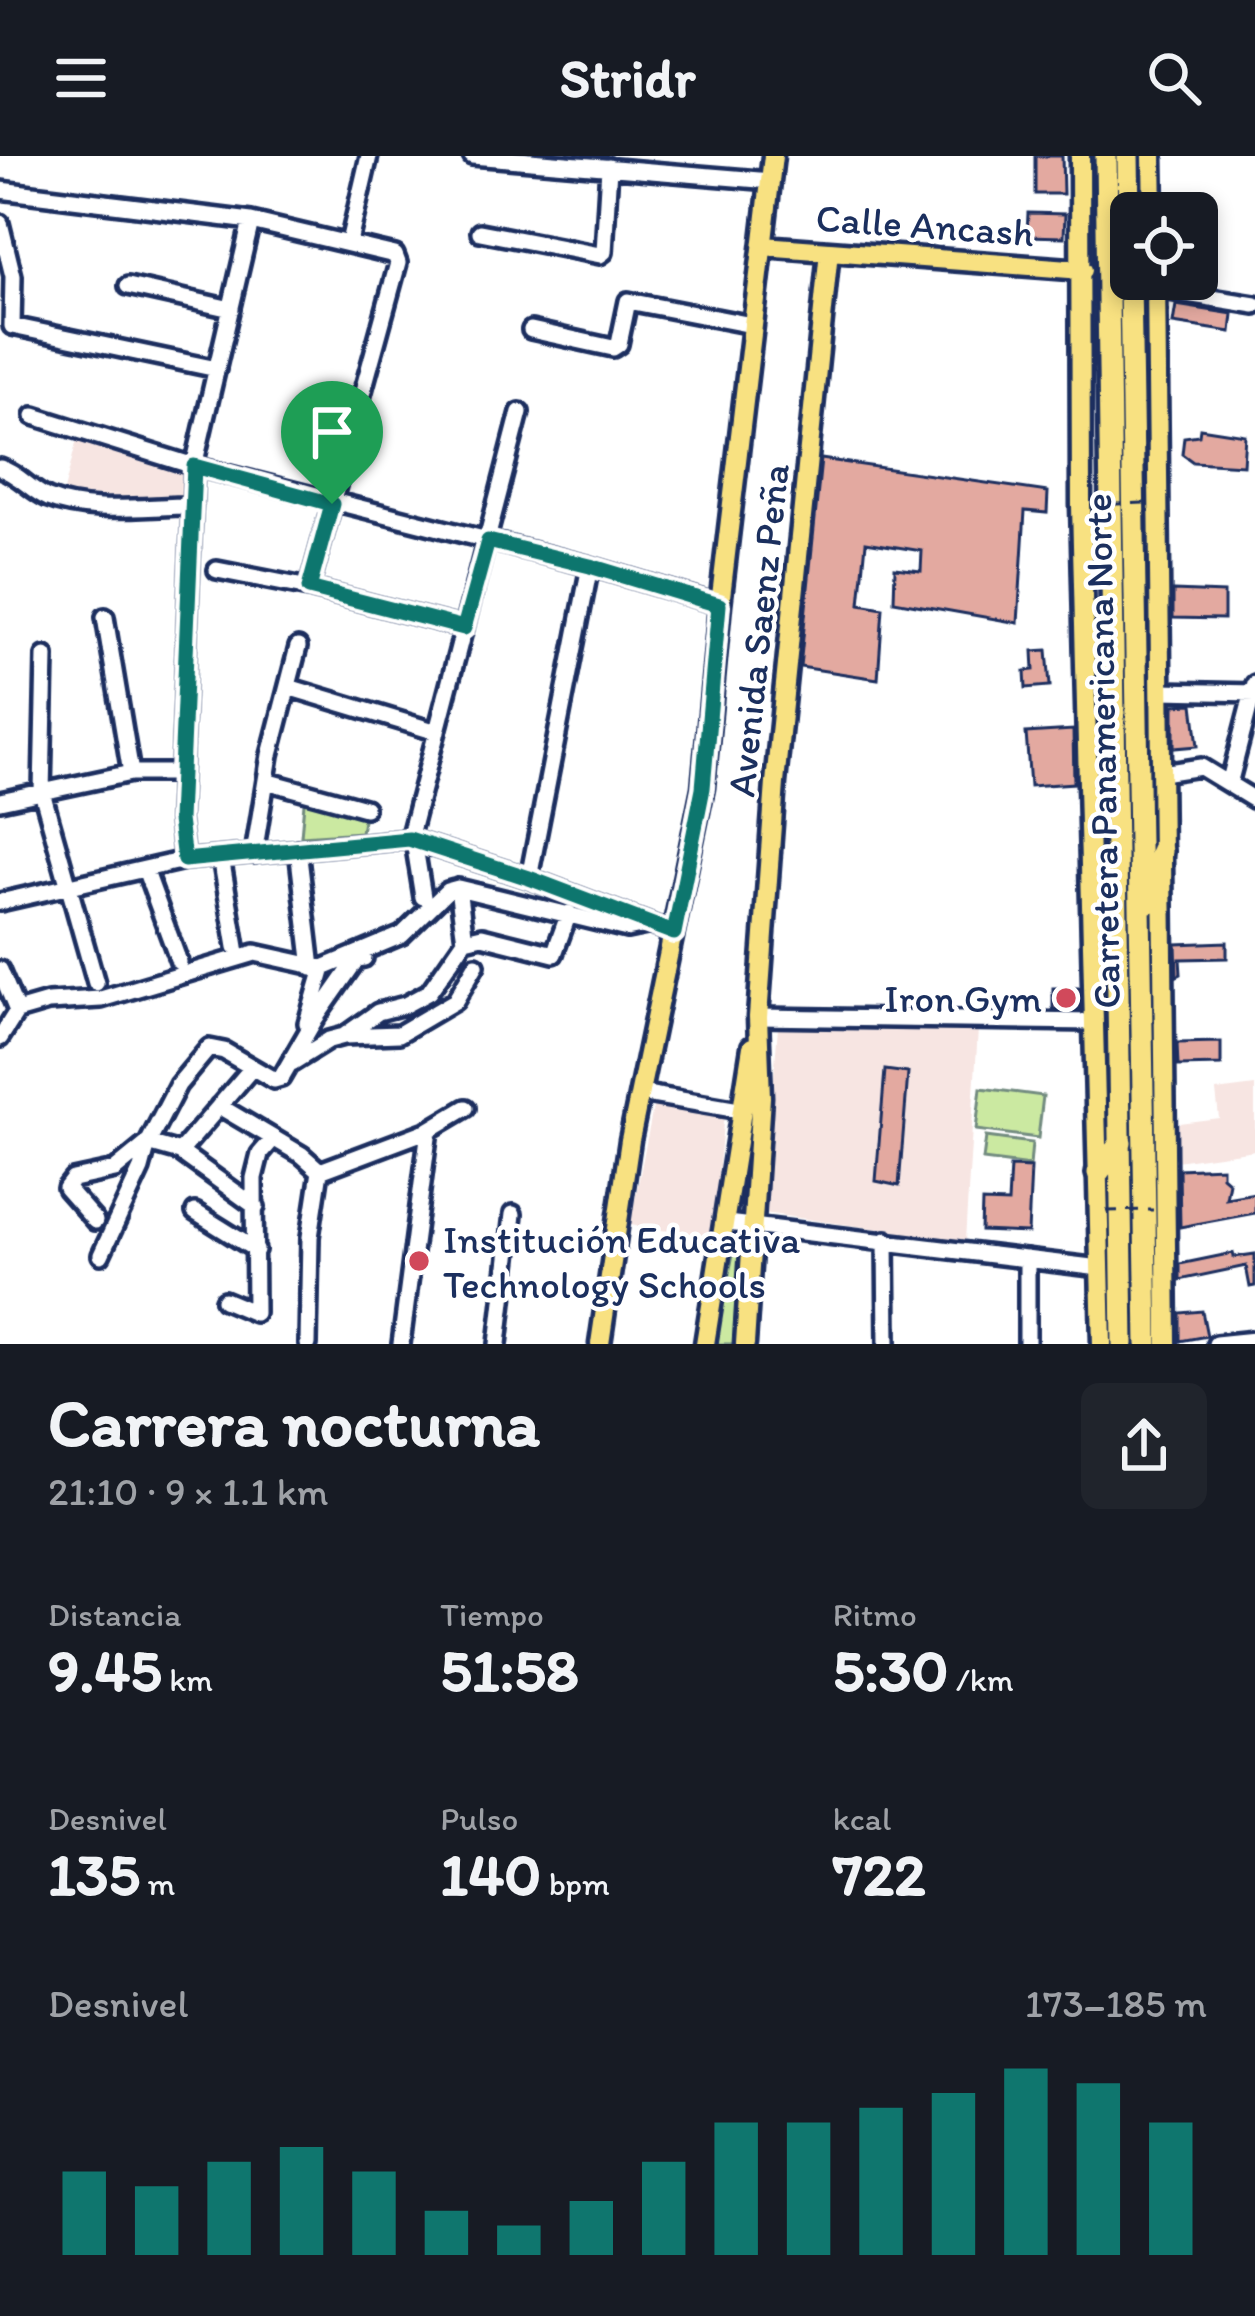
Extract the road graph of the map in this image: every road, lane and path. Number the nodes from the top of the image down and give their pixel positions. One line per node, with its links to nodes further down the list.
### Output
1 (369, 156): 15 (street)
2 (472, 156): 8 (street)
3 (773, 156): 9 (main road)
4 (1080, 156): 18 (main road)
5 (1106, 156): 95 (highway, Carretera Panamericana Norte)
6 (1127, 156): 75 (highway, Carretera Panamericana Norte)
7 (1152, 156): 11 (main road)
8 (608, 167): 9 (street); 14 (street)
9 (771, 181): 16 (main road)
10 (0, 190): 12 (street)
11 (1153, 192)
12 (251, 221): 15 (street); 23 (street)
13 (0, 223): 26 (street)
14 (480, 232)
15 (349, 242): 32 (street)
16 (763, 246): 17 (main road, Calle Ancash); 24 (main road)
17 (830, 251): 18 (main road, Calle Ancash); 82 (main road, Avenida Saenz Peña)
18 (1083, 271): 83 (main road)
19 (128, 286): 23 (street)
20 (1218, 297): 22 (street)
21 (1156, 300): 46 (main road)
22 (1255, 305)
23 (231, 309): 26 (street)
24 (752, 325): 25 (street); 39 (main road)
25 (531, 330)
26 (217, 369): 29 (street)
27 (520, 412): 35 (street)
28 (34, 416): 29 (street)
29 (194, 466): 32 (street); 34 (street)
30 (0, 468): 34 (street)
31 (1147, 503): 33 (path, bridge)
32 (332, 504): 35 (street); 38 (street)
33 (1090, 505)
34 (190, 506): 49 (street)
35 (488, 541): 36 (street); 41 (street)
36 (590, 566): 39 (street); 64 (street)
37 (218, 570): 38 (street)
38 (309, 588): 41 (street)
39 (719, 605): 71 (main road)
40 (105, 617): 48 (street)
41 (464, 628): 47 (street)
42 (298, 647): 44 (street)
43 (45, 656): 53 (street)
44 (288, 687): 47 (street); 51 (street)
45 (1254, 690): 46 (street); 52 (street)
46 (1161, 691): 50 (main road)
47 (437, 732): 57 (street)
48 (131, 773): 49 (street); 53 (street)
49 (181, 773): 62 (street)
50 (1162, 773): 52 (street); 59 (main road)
51 (266, 781): 56 (street); 60 (street)
52 (1229, 784): 54 (street)
53 (42, 792): 55 (street); 65 (street)
54 (1255, 800)
55 (0, 801)
56 (365, 808)
57 (411, 840): 58 (street); 64 (street); 67 (street)
58 (298, 849): 60 (street); 78 (street)
59 (1161, 851): 75 (highway); 126 (main road)
60 (254, 854): 61 (street)
61 (220, 857): 62 (street); 74 (street)
62 (184, 860): 63 (street)
63 (145, 869): 65 (street); 76 (street)
64 (529, 878): 70 (street)
65 (66, 886): 68 (street); 80 (street)
66 (458, 888): 69 (street); 72 (street); 73 (street)
67 (423, 896)
68 (0, 902)
69 (569, 913): 70 (street); 73 (street)
70 (651, 924): 71 (street)
71 (674, 933): 89 (main road)
72 (402, 935): 78 (street); 86 (street)
73 (465, 940): 84 (street)
74 (236, 946)
75 (1141, 956): 125 (highway, Carretera Panamericana Norte)
76 (179, 962)
77 (476, 965): 84 (street)
78 (318, 968): 81 (street); 86 (street)
79 (0, 970): 81 (street)
80 (96, 983)
81 (17, 1010): 85 (street)
82 (758, 1017): 83 (street); 92 (main road, Avenida Saenz Peña); 107 (main road, Avenida Saenz Peña)
83 (1094, 1022): 99 (main road)
84 (344, 1036): 87 (street)
85 (0, 1037)
86 (301, 1047): 87 (street)
87 (290, 1065): 88 (street)
88 (252, 1068): 90 (street); 96 (street)
89 (640, 1093): 92 (street); 118 (main road)
90 (219, 1106): 94 (street); 97 (street)
91 (466, 1108): 93 (street)
92 (739, 1110): 106 (main road, Avenida Saenz Peña)
93 (429, 1130): 98 (street); 116 (street)
94 (273, 1139): 98 (street); 100 (street)
95 (1121, 1142): 99 (highway); 124 (highway, Carretera Panamericana Norte)
96 (148, 1143): 97 (street); 105 (street); 110 (street)
97 (180, 1152): 100 (street)
98 (320, 1171): 115 (street)
99 (1098, 1173): 112 (main road)
100 (256, 1208): 109 (street)
101 (1154, 1210): 102 (path, bridge)
102 (1106, 1211)
103 (195, 1212): 109 (street)
104 (514, 1214): 117 (street)
105 (95, 1221)
106 (728, 1223): 107 (street); 119 (main road, Avenida Saenz Peña)
107 (752, 1226): 108 (street); 120 (main road, Avenida Saenz Peña)
108 (886, 1240): 111 (street); 121 (street)
109 (256, 1250): 113 (street)
110 (101, 1255)
111 (1027, 1258): 112 (street); 122 (street)
112 (1100, 1268): 123 (main road)
113 (224, 1300)
114 (1255, 1340): 127 (street)
115 (308, 1344)
116 (400, 1344)
117 (498, 1344)
118 (600, 1344)
119 (706, 1344)
120 (745, 1344)
121 (887, 1344)
122 (1027, 1344)
123 (1102, 1344)
124 (1124, 1344)
125 (1147, 1344)
126 (1167, 1344)
127 (1216, 1344)

